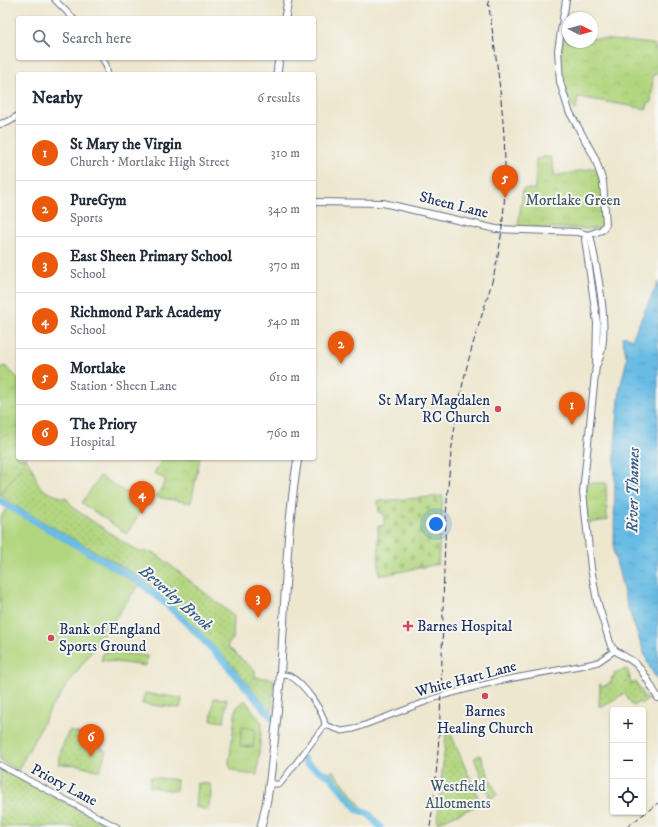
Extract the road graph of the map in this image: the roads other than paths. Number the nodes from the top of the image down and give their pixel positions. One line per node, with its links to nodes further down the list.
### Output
1 (55, 0): 4 (street)
2 (288, 0): 5 (highway)
3 (566, 0): 13 (main road)
4 (71, 16)
5 (285, 16)
6 (103, 60): 8 (street)
7 (279, 60): 9 (highway)
8 (108, 72)
9 (277, 72)
10 (16, 117): 11 (main road)
11 (0, 124)
12 (316, 202): 13 (main road, Sheen Lane)
13 (588, 235): 15 (main road)
14 (298, 460): 16 (highway)
15 (614, 651): 17 (main road); 18 (street, White Hart Lane)
16 (281, 675): 18 (street); 20 (highway)
17 (658, 698)
18 (325, 725): 20 (street)
19 (0, 765): 21 (street, Priory Lane)
20 (270, 784): 22 (highway)
21 (117, 827)
22 (261, 827)

